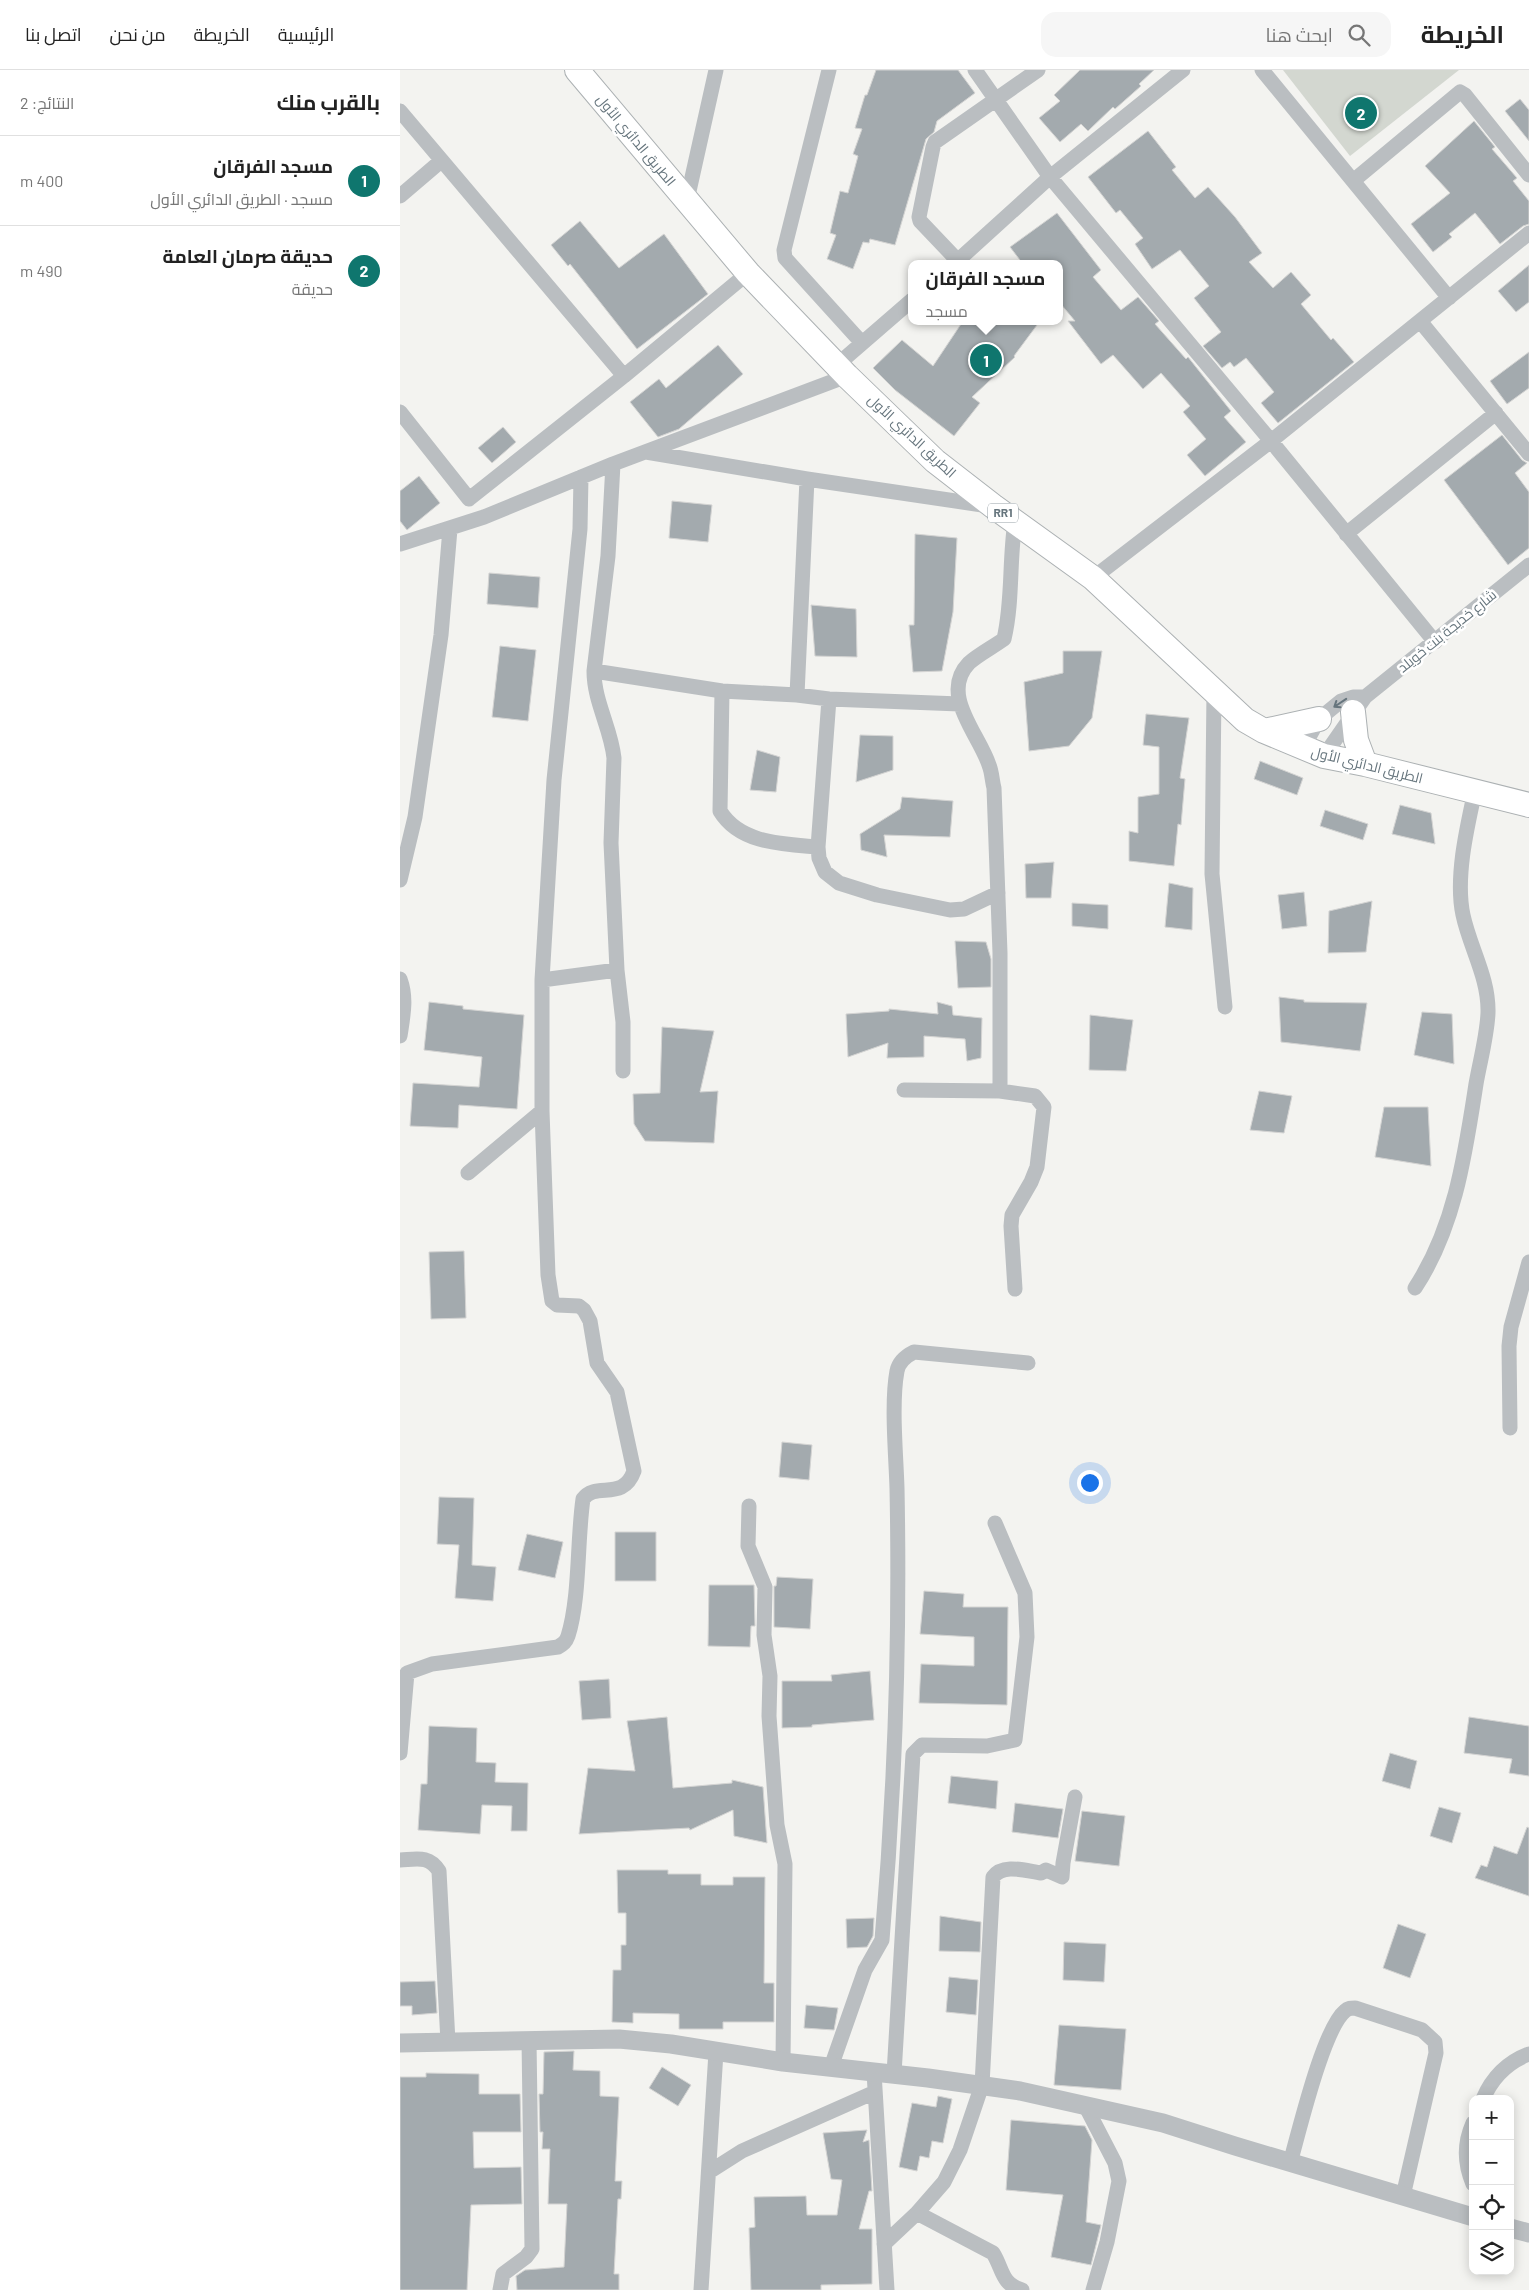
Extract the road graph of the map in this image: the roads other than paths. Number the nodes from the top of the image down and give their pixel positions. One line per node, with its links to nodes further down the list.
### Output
1 (577, 70): 15 (main road, الطريق الدائري الأول / RR1)
2 (716, 70): 15 (street)
3 (829, 70): 23 (street)
4 (975, 70): 8 (street)
5 (1038, 70): 8 (street)
6 (1183, 70): 12 (street)
7 (1262, 70): 13 (street)
8 (997, 100): 12 (street); 17 (street)
9 (400, 111): 10 (street)
10 (441, 161): 14 (street); 25 (street)
11 (1529, 175): 13 (street)
12 (1050, 177): 18 (street); 28 (street)
13 (1353, 181): 20 (street)
14 (400, 196)
15 (687, 200): 19 (main road, الطريق الدائري الأول / RR1)
16 (1529, 233): 20 (street)
17 (954, 260)
18 (958, 260)
19 (748, 273): 24 (main road, الطريق الدائري الأول / RR1); 25 (street)
20 (1449, 298): 22 (street)
21 (908, 304): 23 (street)
22 (1420, 321): 27 (street); 28 (street)
23 (862, 344): 24 (street)
24 (842, 371): 29 (street); 35 (main road, الطريق الدائري الأول / RR1)
25 (624, 376): 34 (street)
26 (400, 412): 34 (street)
27 (1496, 413): 30 (street); 39 (street)
28 (1272, 441): 39 (street); 42 (street)
29 (645, 452): 31 (street); 33 (street)
30 (1529, 454)
31 (613, 464): 32 (street); 44 (street)
32 (581, 477): 36 (street); 62 (street)
33 (807, 479): 35 (street); 47 (street)
34 (469, 499): 36 (street)
35 (993, 506): 37 (main road, الطريق الدائري الأول / RR1)
36 (484, 517): 38 (street)
37 (1015, 522): 42 (main road, الطريق الدائري الأول / RR1); 49 (street)
38 (450, 529): 40 (street); 58 (street)
39 (1346, 534): 43 (street)
40 (400, 544)
41 (1529, 565): 43 (street, شارع خديجة بنت خويلد)
42 (1093, 578): 46 (main road, الطريق الدائري الأول / RR1)
43 (1435, 642): 50 (street, شارع خديجة بنت خويلد)
44 (594, 671): 45 (street); 60 (street)
45 (722, 691): 47 (street); 57 (street)
46 (1214, 691): 52 (main road, الطريق الدائري الأول / RR1); 63 (street)
47 (797, 694): 48 (street)
48 (829, 699): 49 (street); 57 (street)
49 (960, 704): 59 (street)
50 (1359, 705): 51 (street, one-way to 51); 53 (street); 54 (main road)
51 (1319, 719): 52 (main road); 53 (street)
52 (1264, 731): 53 (main road, الطريق الدائري الأول / RR1)
53 (1313, 752): 54 (main road, الطريق الدائري الأول / RR1)
54 (1365, 764): 55 (main road, الطريق الدائري الأول / RR1)
55 (1475, 792): 56 (main road, الطريق الدائري الأول / RR1); 71 (street)
56 (1529, 805)
57 (818, 847): 59 (street)
58 (400, 880)
59 (998, 892): 67 (street)
60 (617, 970): 62 (street); 65 (street)
61 (400, 979): 64 (street)
62 (542, 980): 68 (street)
63 (1225, 1007)
64 (400, 1036)
65 (623, 1071)
66 (904, 1090): 67 (street)
67 (1000, 1091): 72 (street)
68 (542, 1111): 69 (street); 77 (street)
69 (468, 1173)
70 (1529, 1262): 74 (street)
71 (1415, 1288)
72 (1015, 1289)
73 (1028, 1363): 87 (street)
74 (1510, 1428)
75 (749, 1506): 86 (street)
76 (995, 1523): 89 (street)
77 (403, 1673): 78 (street)
78 (400, 1753)
79 (1075, 1797): 90 (street)
80 (400, 1860): 82 (street)
81 (529, 2040): 82 (street); 84 (street); 104 (street)
82 (448, 2042): 83 (street)
83 (400, 2043)
84 (716, 2052): 86 (street); 97 (street)
85 (1529, 2054): 92 (street)
86 (783, 2062): 87 (street)
87 (831, 2067): 88 (street)
88 (874, 2072): 89 (street); 91 (street)
89 (894, 2074): 90 (street)
90 (982, 2086): 93 (street); 99 (street)
91 (875, 2092): 97 (street); 103 (street)
92 (1486, 2095)
93 (1085, 2105): 95 (street); 108 (street)
94 (1469, 2131): 96 (street)
95 (1290, 2163): 98 (street); 98 (street)
96 (1469, 2168)
97 (709, 2172): 105 (street)
98 (1404, 2196): 100 (street)
99 (917, 2213): 103 (street); 107 (street)
100 (1469, 2216)
101 (1514, 2229): 102 (street)
102 (1529, 2233)
103 (884, 2244): 106 (street)
104 (500, 2290)
105 (701, 2290)
106 (887, 2290)
107 (1022, 2290)
108 (1093, 2290)

